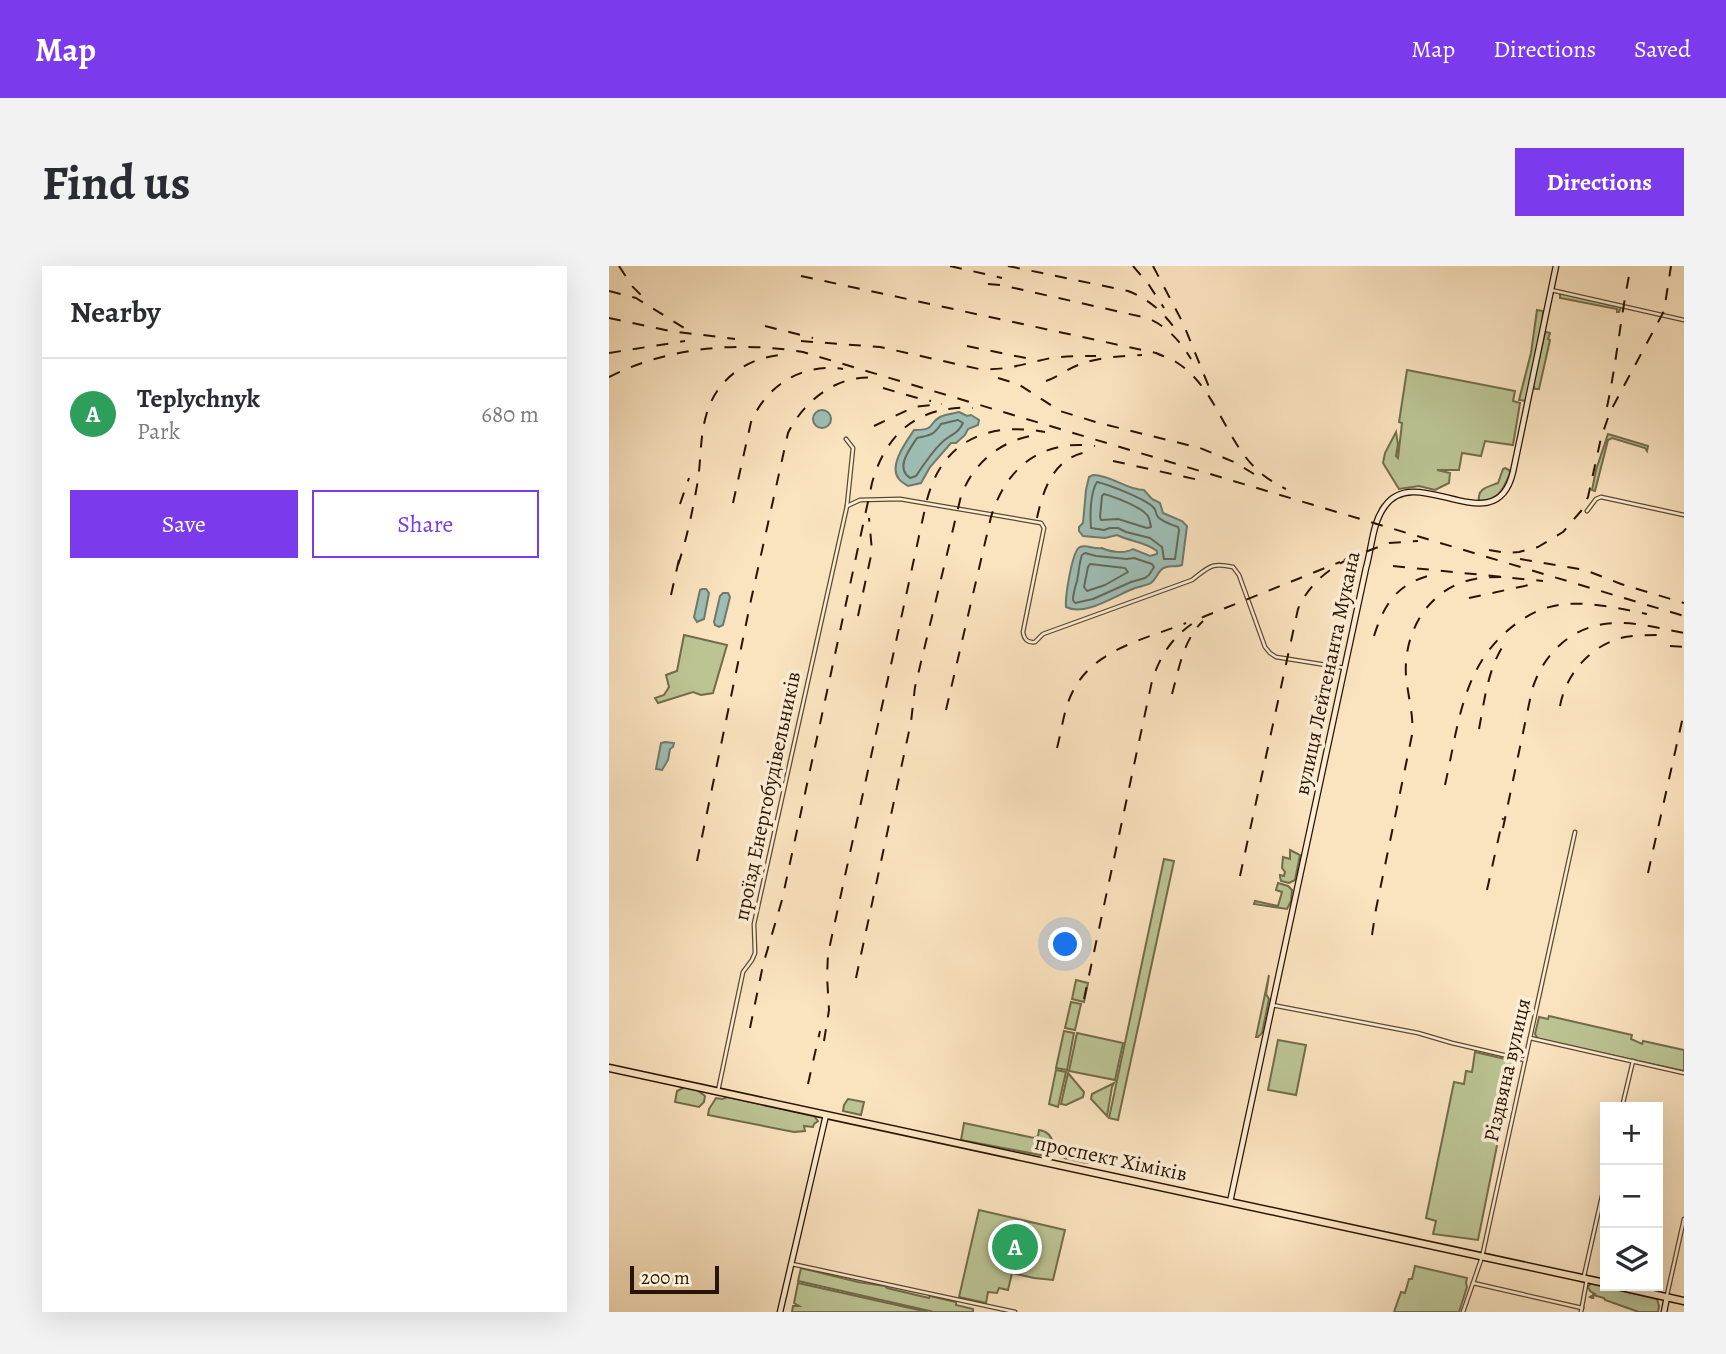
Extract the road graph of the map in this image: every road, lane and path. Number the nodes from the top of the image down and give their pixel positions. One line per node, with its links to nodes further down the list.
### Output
1 (1556, 266): 2 (main road, вулиця Лейтенанта Мукана)
2 (1551, 290): 3 (street); 8 (main road, вулиця Лейтенанта Мукана)
3 (1684, 320)
4 (846, 439): 5 (street, проїзд Енергобудівельників)
5 (847, 506): 8 (street); 16 (street, проїзд Енергобудівельників)
6 (1587, 512): 7 (street)
7 (1684, 515)
8 (1345, 668): 10 (main road, вулиця Лейтенанта Мукана)
9 (1575, 832): 11 (street, Різдвяна вулиця)
10 (1272, 1004): 12 (street); 19 (main road, вулиця Лейтенанта Мукана)
11 (1530, 1038): 12 (street, Різдвяна вулиця); 13 (street)
12 (1525, 1060): 22 (street, Різдвяна вулиця)
13 (1633, 1061): 15 (street); 17 (street)
14 (609, 1068): 16 (main road, проспект Хіміків)
15 (1684, 1073)
16 (717, 1091): 18 (main road, проспект Хіміків)
17 (1623, 1102)
18 (826, 1114): 19 (main road, проспект Хіміків); 23 (main road)
19 (1230, 1202): 22 (main road, проспект Хіміків)
20 (1600, 1207): 24 (street)
21 (1684, 1219): 28 (street)
22 (1482, 1256): 24 (main road, проспект Хіміків); 26 (street, Різдвяна вулиця)
23 (791, 1264): 31 (main road); 32 (street)
24 (1585, 1279): 25 (main road, проспект Хіміків); 30 (street)
25 (1600, 1282)
26 (1472, 1283): 30 (street); 33 (street, Різдвяна вулиця)
27 (1640, 1291): 28 (main road)
28 (1667, 1297): 29 (main road); 34 (main road)
29 (1684, 1301)
30 (1581, 1310)
31 (780, 1312)
32 (1015, 1312)
33 (1463, 1312)
34 (1664, 1312)

